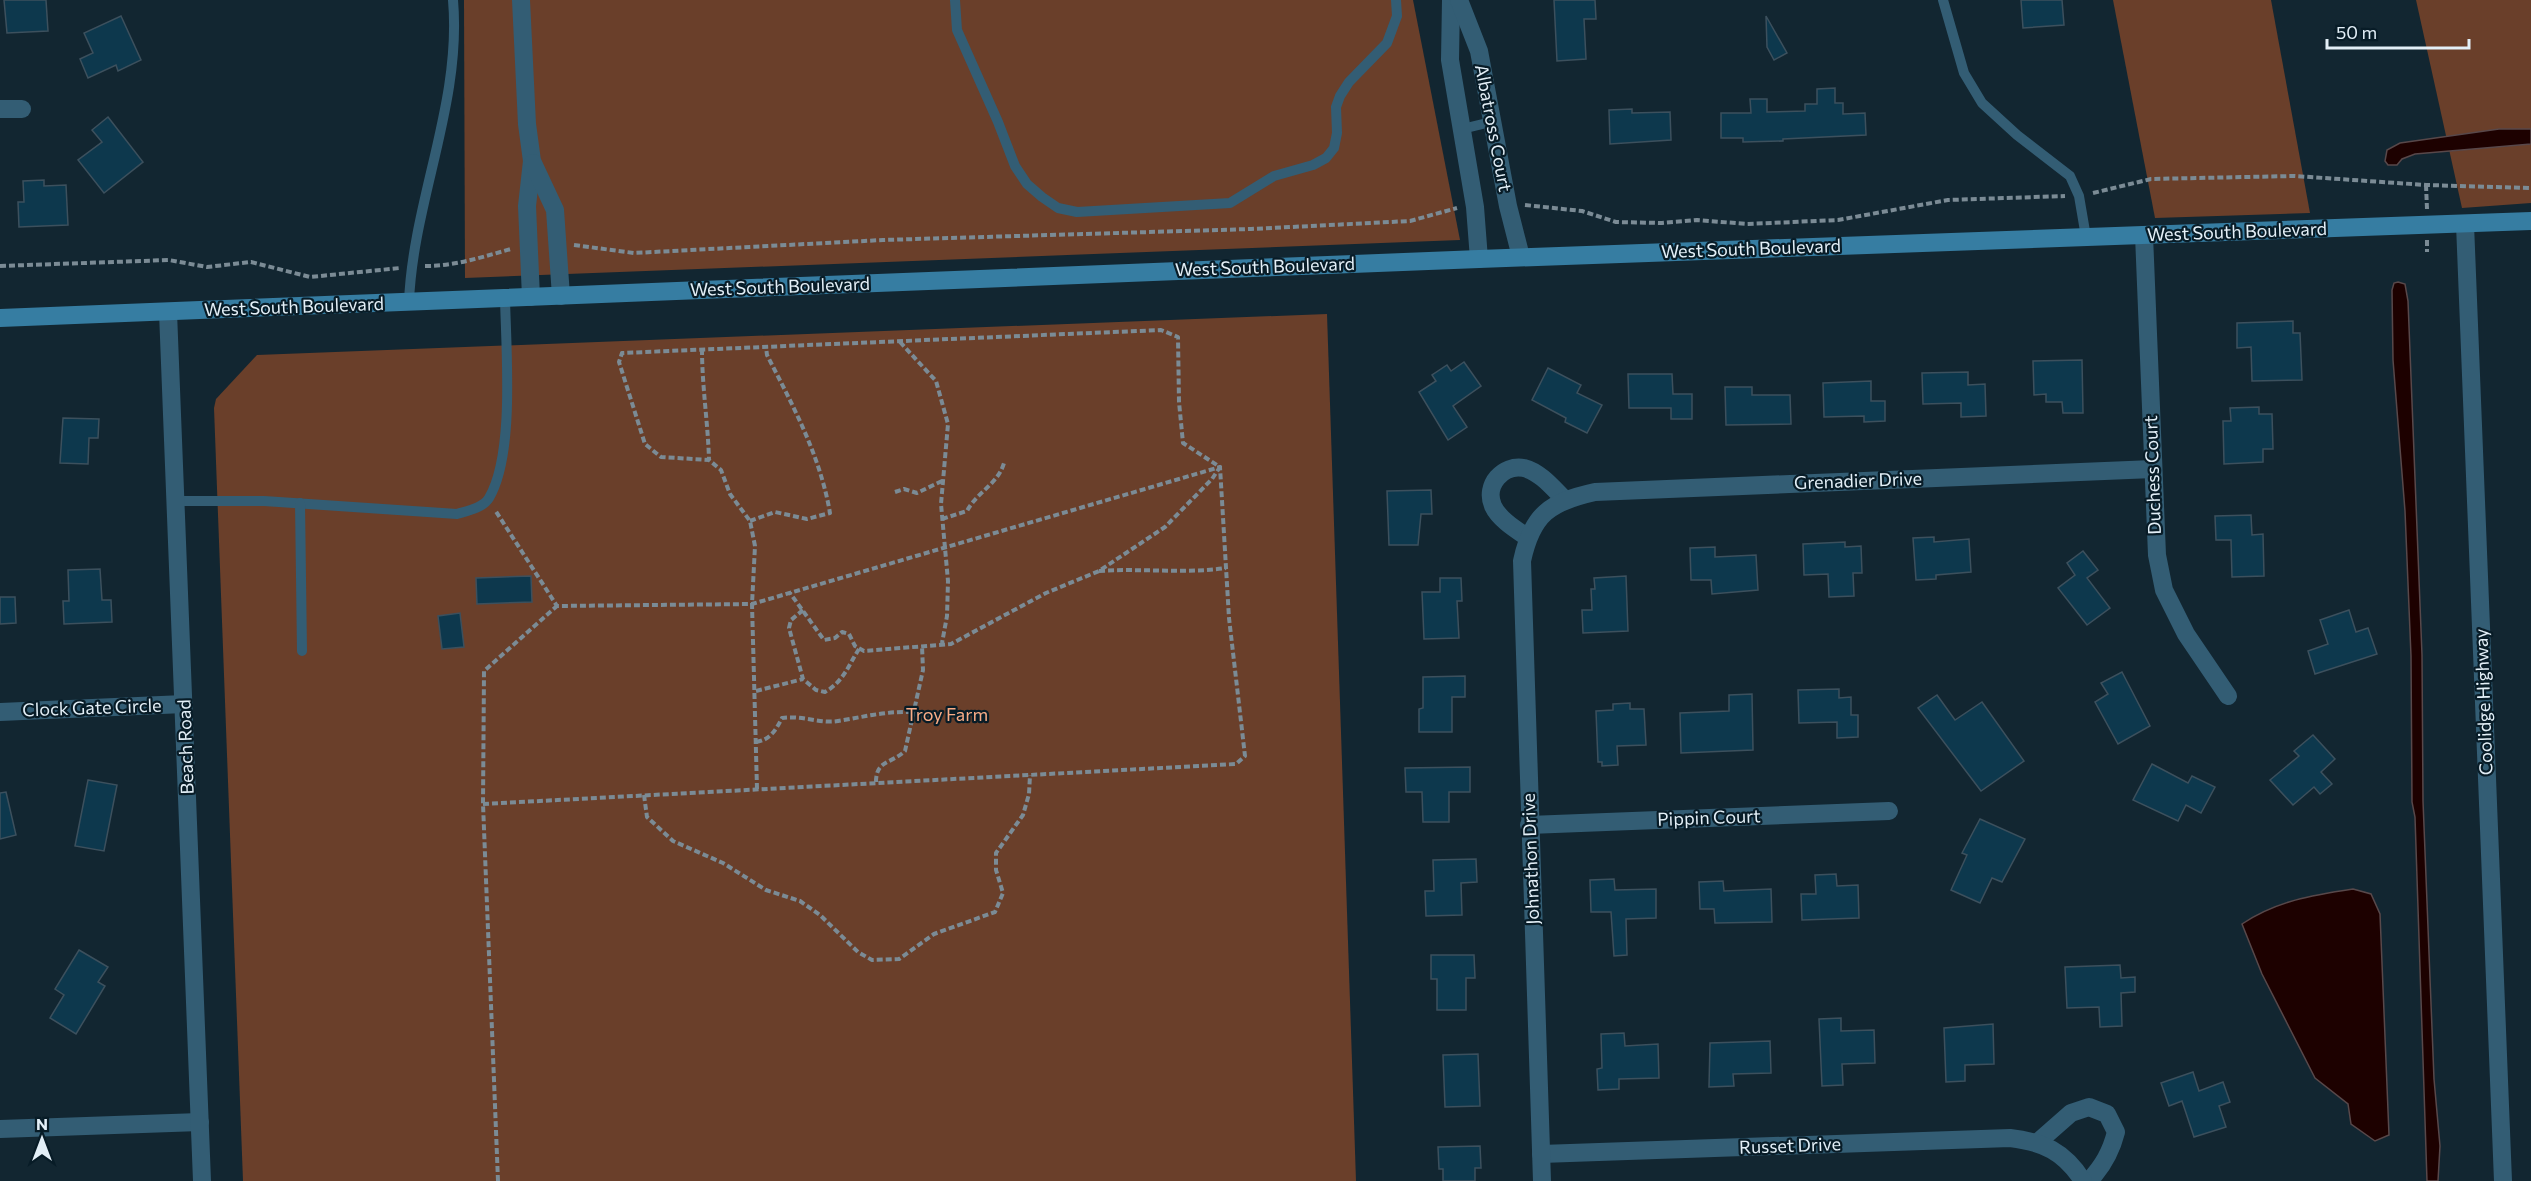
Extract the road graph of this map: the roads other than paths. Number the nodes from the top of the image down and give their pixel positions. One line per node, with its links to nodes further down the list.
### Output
1 (453, 0): 22 (lane)
2 (521, 0): 12 (street)
3 (955, 0): 4 (lane)
4 (1396, 0)
5 (1451, 0): 11 (street, Albatross Court)
6 (1459, 0): 10 (street, Albatross Court)
7 (1942, 0): 16 (lane)
8 (0, 109): 9 (street)
9 (22, 109)
10 (1491, 122): 11 (lane); 17 (street, Albatross Court)
11 (1462, 129): 18 (street, Albatross Court)
12 (532, 161): 19 (street); 20 (street)
13 (2531, 221): 14 (main road, West South Boulevard)
14 (2465, 224): 15 (main road, West South Boulevard); 45 (street, Coolidge Highway)
15 (2144, 235): 16 (main road, West South Boulevard); 25 (street, Duchess Court)
16 (2086, 237): 17 (main road, West South Boulevard)
17 (1521, 257): 18 (main road, West South Boulevard)
18 (1479, 259): 19 (main road, West South Boulevard)
19 (561, 296): 20 (main road, West South Boulevard)
20 (531, 297): 21 (main road, West South Boulevard)
21 (505, 298): 22 (main road, West South Boulevard); 28 (lane)
22 (409, 302): 23 (main road, West South Boulevard)
23 (168, 312): 24 (main road, West South Boulevard); 27 (street, Beach Road)
24 (0, 318)
25 (2153, 470): 26 (street, Grenadier Drive); 32 (street, Duchess Court)
26 (1564, 499): 29 (street, Grenadier Drive); 30 (street)
27 (177, 501): 28 (lane); 33 (street, Beach Road)
28 (300, 503): 31 (lane)
29 (1540, 517): 30 (street, Johnathon Drive)
30 (1527, 537): 36 (street, Johnathon Drive)
31 (302, 651)
32 (2228, 696)
33 (184, 704): 34 (street, Clock Gate Circle); 37 (street, Beach Road)
34 (0, 712)
35 (1889, 811): 36 (street, Pippin Court)
36 (1530, 825): 40 (street, Johnathon Drive)
37 (200, 1122): 38 (street); 41 (street, Beach Road)
38 (0, 1129)
39 (2038, 1142): 40 (street, Russet Drive); 43 (street, Russet Drive); 44 (street)
40 (1541, 1154): 42 (street, Johnathon Drive)
41 (202, 1181)
42 (1542, 1181)
43 (2083, 1181)
44 (2089, 1181)
45 (2503, 1181)

